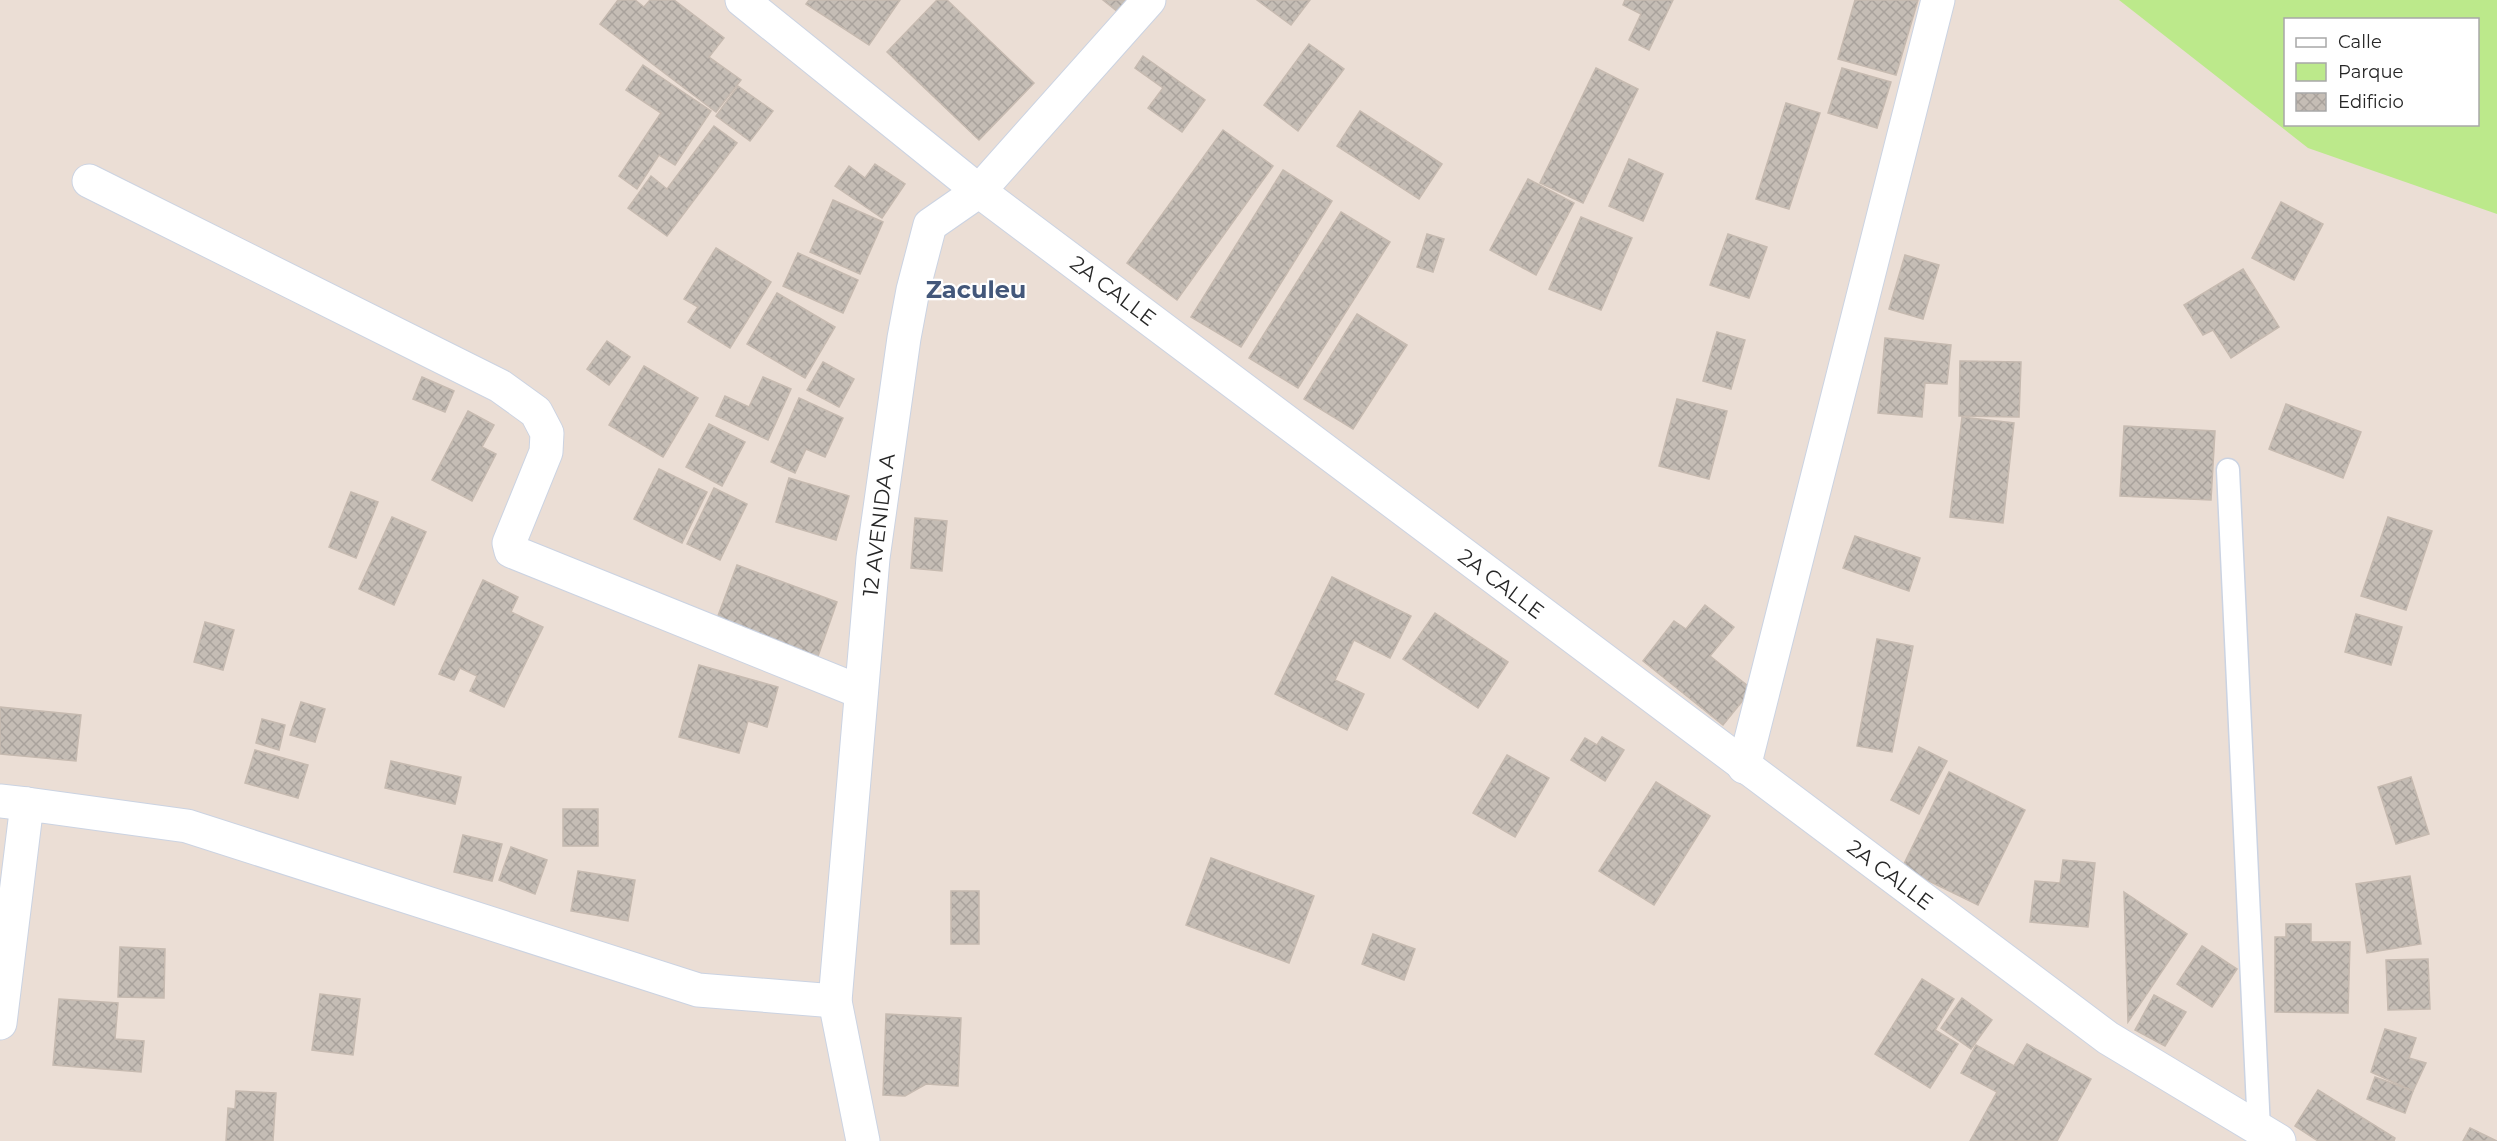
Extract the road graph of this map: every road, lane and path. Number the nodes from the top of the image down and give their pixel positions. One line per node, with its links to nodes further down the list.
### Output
1 (742, 0): 5 (street, 2A CALLE)
2 (1149, 0): 5 (street, 12 AVENIDA A)
3 (1938, 0): 8 (street)
4 (89, 182): 7 (street)
5 (979, 191): 7 (street, 12 AVENIDA A); 8 (street, 2A CALLE)
6 (2228, 470): 12 (lane)
7 (861, 692): 10 (street, 12 AVENIDA A)
8 (1744, 767): 12 (street, 2A CALLE)
9 (14, 802): 10 (street); 11 (street)
10 (835, 1001): 13 (street, 12 AVENIDA A)
11 (0, 1023)
12 (2269, 1135)
13 (863, 1141)

